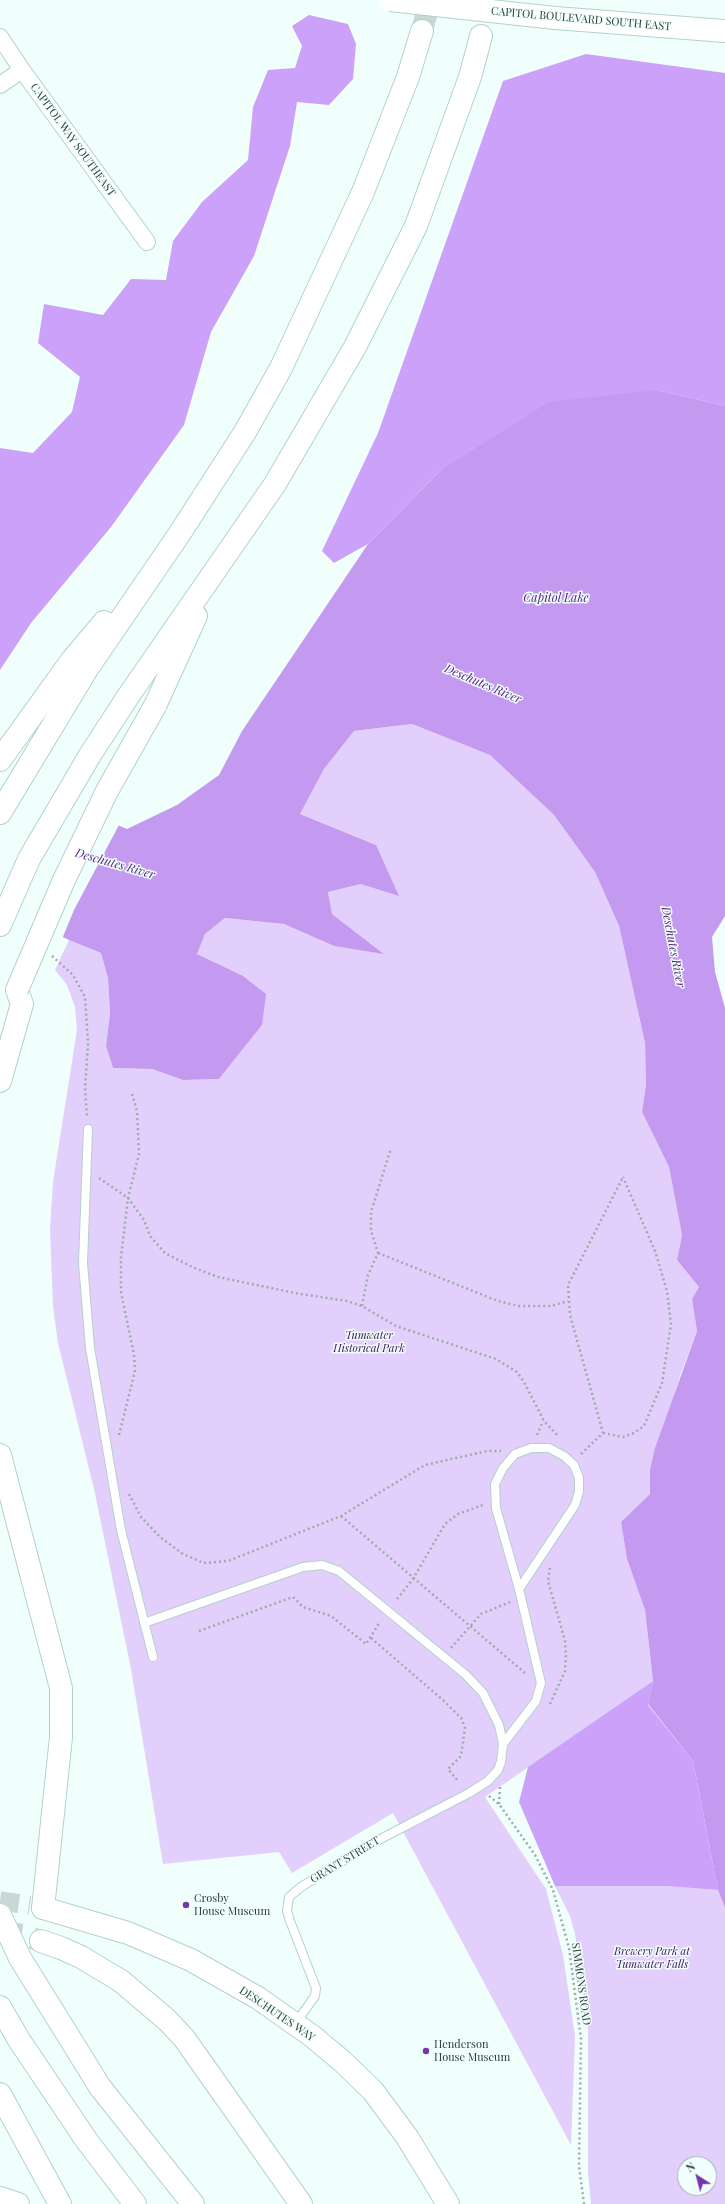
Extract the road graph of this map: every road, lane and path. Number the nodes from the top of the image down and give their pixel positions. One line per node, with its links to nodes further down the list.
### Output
1 (390, 0): 3 (main road, CAPITOL BOULEVARD SOUTH EAST, bridge)
2 (422, 30): 10 (main road)
3 (725, 31)
4 (481, 36): 9 (main road)
5 (0, 37): 6 (street, CAPITOL WAY SOUTHEAST)
6 (22, 70): 7 (street); 8 (street, CAPITOL WAY SOUTHEAST)
7 (0, 86)
8 (147, 242)
9 (219, 566): 13 (main road); 15 (main road, bridge)
10 (80, 664): 11 (main road); 12 (main road)
11 (0, 760)
12 (0, 813)
13 (0, 925)
14 (73, 975): 19 (path)
15 (17, 990): 16 (main road); 17 (main road)
16 (0, 1038)
17 (0, 1081)
18 (132, 1094): 22 (path)
19 (88, 1129): 21 (lane)
20 (391, 1148): 23 (path)
21 (86, 1168): 22 (path); 47 (lane)
22 (128, 1198): 25 (path); 29 (path)
23 (378, 1253): 24 (path); 25 (path)
24 (568, 1301): 27 (path); 27 (path)
25 (362, 1306): 26 (path)
26 (544, 1421): 28 (path); 30 (path)
27 (603, 1433): 34 (path)
28 (532, 1436)
29 (118, 1440)
30 (563, 1440)
31 (506, 1448): 32 (path)
32 (502, 1451): 36 (path); 40 (path)
33 (578, 1451): 34 (path)
34 (581, 1454): 37 (path)
35 (0, 1455): 63 (main road, DESCHUTES WAY)
36 (498, 1457)
37 (583, 1457)
38 (127, 1490): 40 (path)
39 (487, 1504): 42 (path)
40 (341, 1516): 42 (path)
41 (551, 1563): 54 (path)
42 (413, 1579): 44 (path); 48 (path)
43 (519, 1589): 43 (lane); 55 (lane)
44 (397, 1599)
45 (515, 1600): 48 (path)
46 (380, 1622): 50 (path)
47 (144, 1623): 52 (lane); 55 (lane)
48 (469, 1626): 51 (path); 53 (path)
49 (199, 1632): 50 (path)
50 (371, 1638): 56 (path)
51 (449, 1650)
52 (153, 1657)
53 (528, 1673)
54 (548, 1706)
55 (503, 1744): 63 (lane, GRANT STREET)
56 (459, 1782)
57 (501, 1784): 59 (path)
58 (483, 1792): 59 (path, SIMMONS ROAD)
59 (499, 1804): 72 (path, SIMMONS ROAD)
60 (0, 1915): 69 (main road, bridge)
61 (41, 1941): 70 (main road)
62 (0, 2007): 68 (main road)
63 (295, 2024): 71 (main road, DESCHUTES WAY)
64 (0, 2094): 67 (main road)
65 (0, 2198): 66 (main road)
66 (18, 2204)
67 (60, 2204)
68 (136, 2204)
69 (192, 2204)
70 (300, 2204)
71 (448, 2204)
72 (584, 2204)

